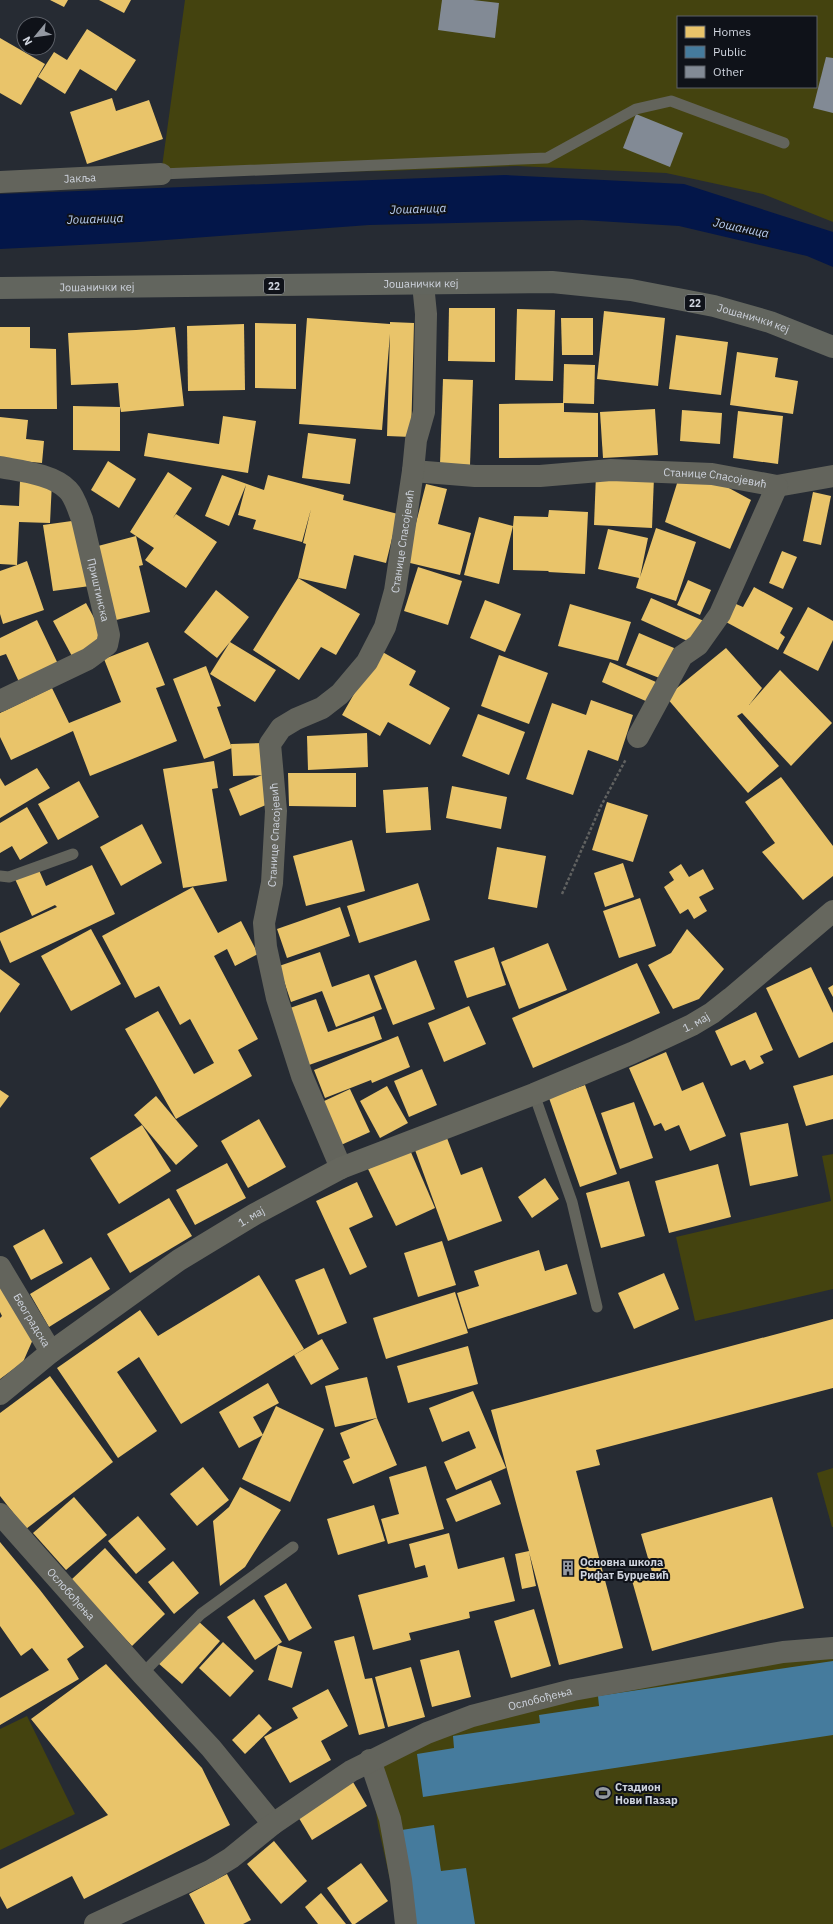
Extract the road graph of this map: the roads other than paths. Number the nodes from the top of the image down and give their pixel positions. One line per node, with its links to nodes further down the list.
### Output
1 (784, 143): 2 (lane)
2 (161, 174): 3 (street, Јакља)
3 (0, 182)
4 (423, 284): 5 (main road, Јошанички кеј / 22); 6 (main road, Јошанички кеј / 22); 8 (street, Станице Спасојевић)
5 (0, 288)
6 (833, 346)
7 (0, 467): 11 (street, Приштинска)
8 (413, 471): 10 (street, Станице Спасојевић); 17 (street, Станице Спасојевић)
9 (833, 476): 10 (street, Станице Спасојевић)
10 (777, 486): 12 (street, Станице Спасојевић)
11 (0, 701)
12 (638, 737)
13 (73, 854): 14 (lane)
14 (0, 876)
15 (833, 911): 16 (street, 1. мај)
16 (534, 1094): 17 (street, 1. мај); 19 (lane)
17 (340, 1168): 20 (street, 1. мај)
18 (0, 1267): 20 (street, Београдска)
19 (597, 1307)
20 (51, 1352): 21 (street, 1. мај)
21 (0, 1394)
22 (0, 1514): 25 (street, Ослобођења)
23 (293, 1547): 25 (lane)
24 (833, 1648): 26 (street, Ослобођења)
25 (142, 1674): 27 (street, Ослобођења)
26 (370, 1760): 27 (street, Ослобођења); 29 (street)
27 (273, 1824): 28 (street, Ослобођења)
28 (95, 1924)
29 (406, 1924)

